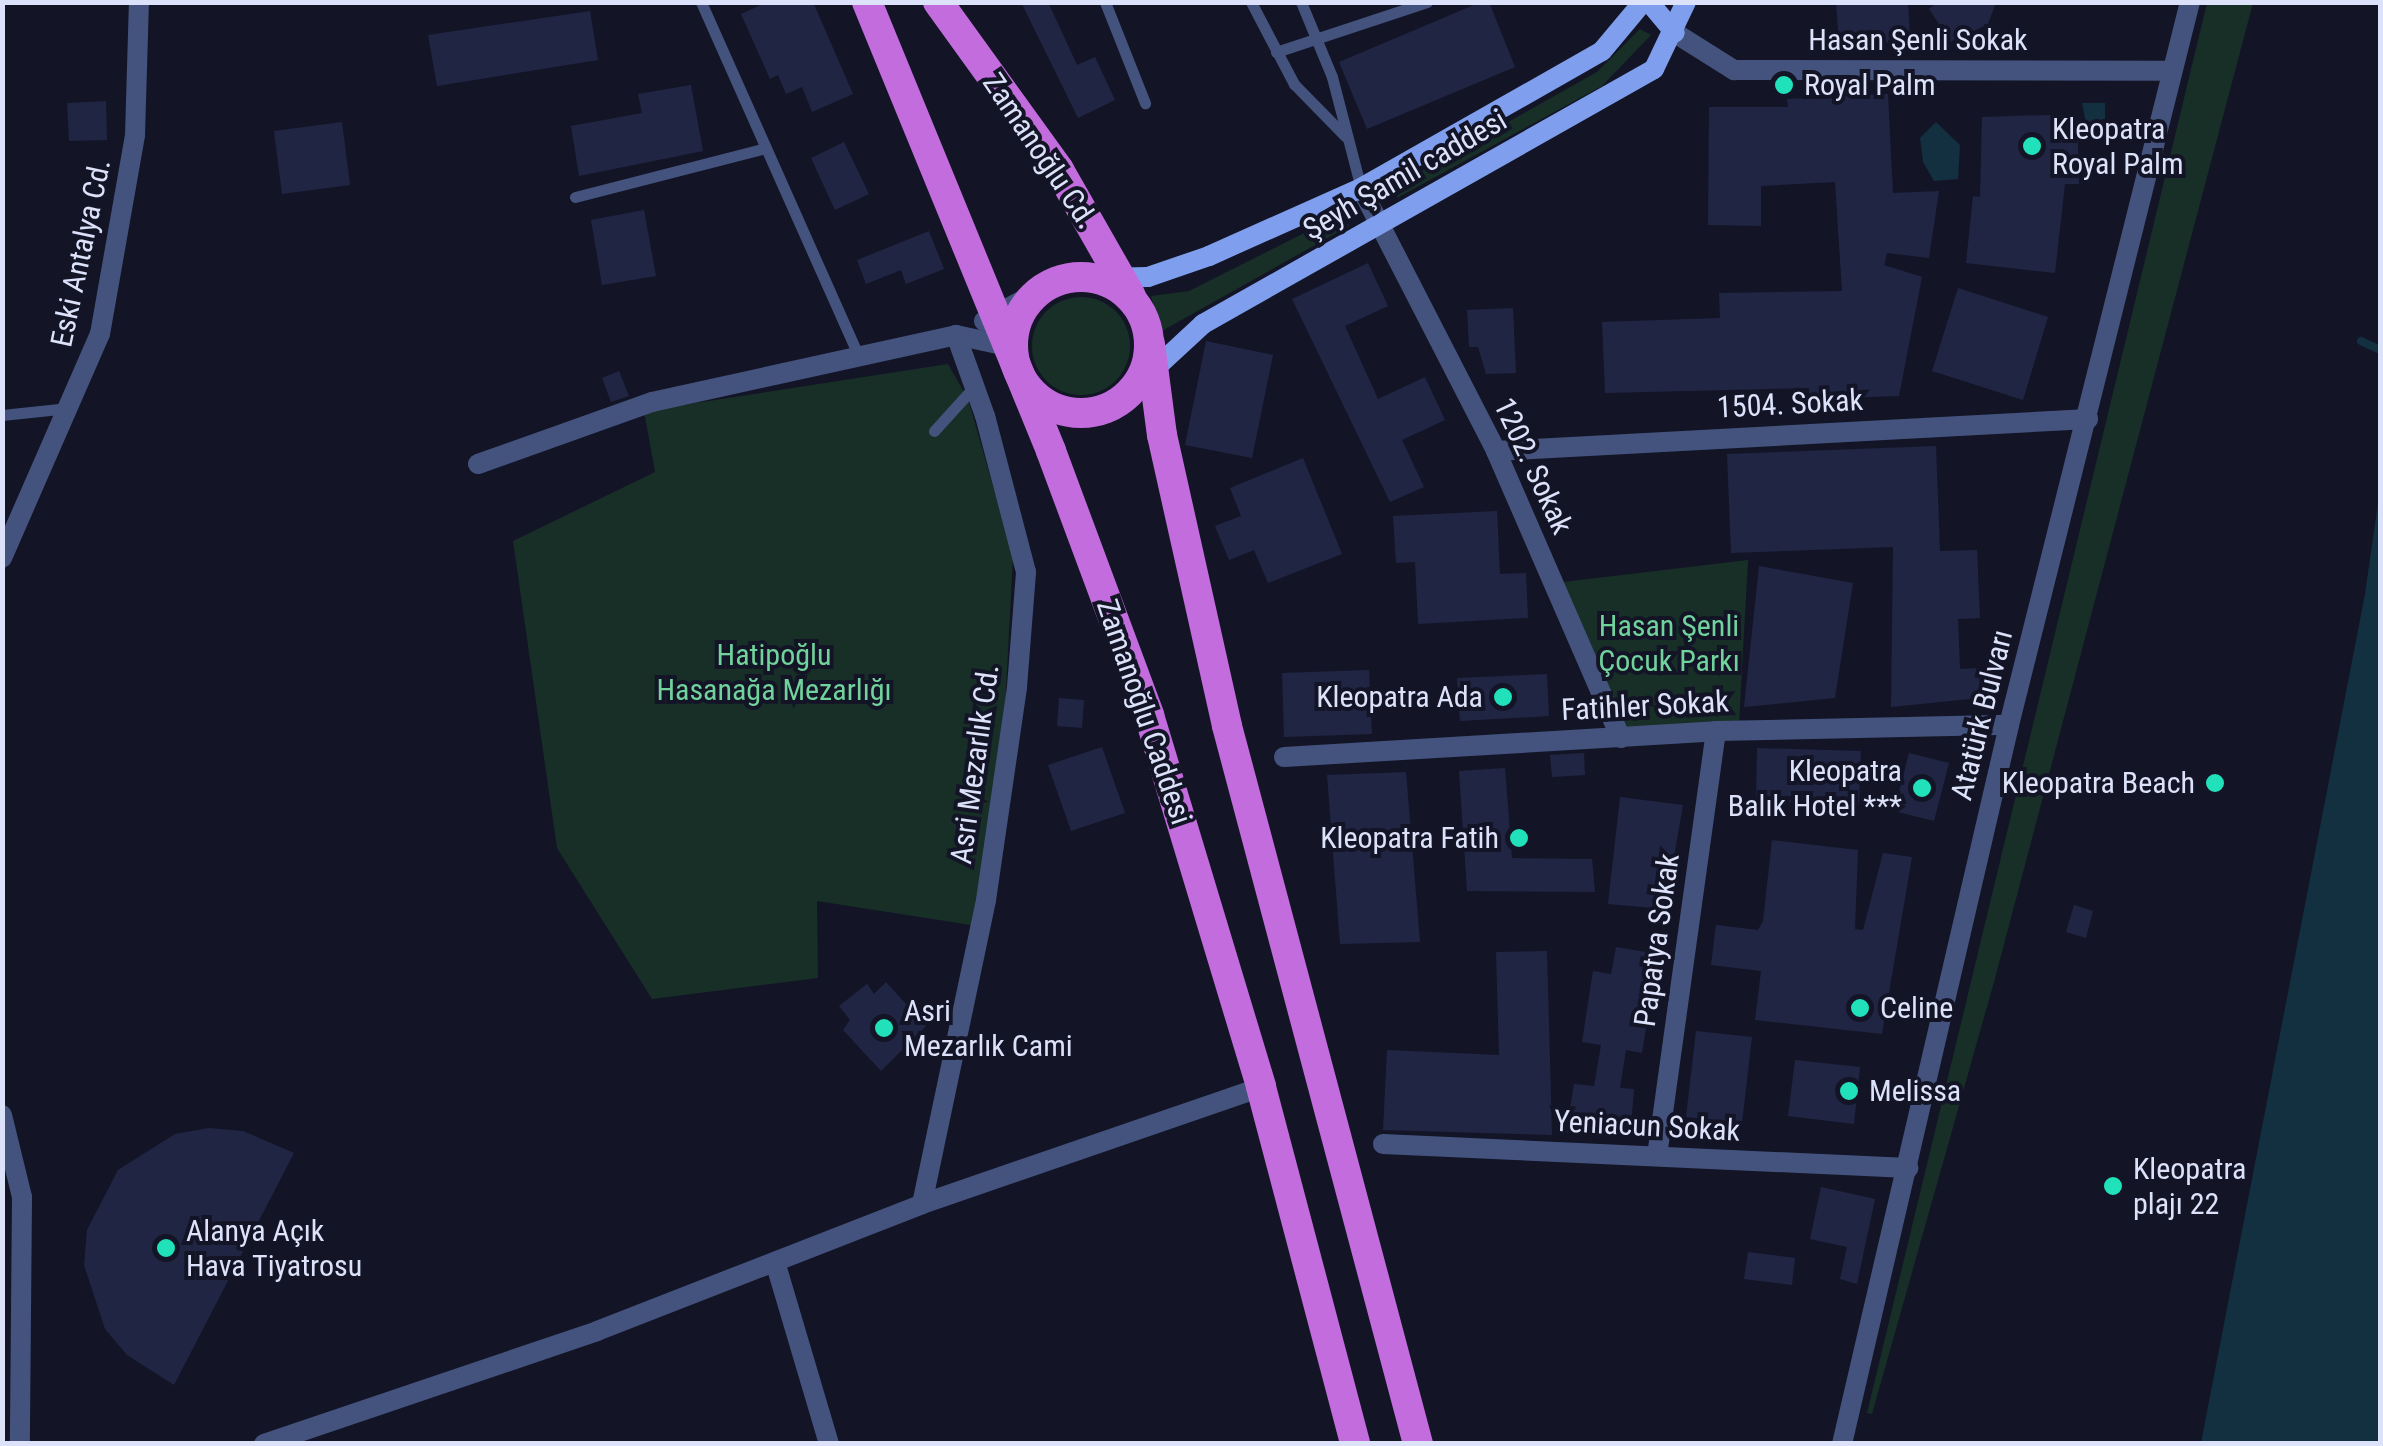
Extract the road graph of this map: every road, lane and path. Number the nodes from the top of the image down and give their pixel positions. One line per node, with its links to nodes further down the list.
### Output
1 (139, 2): 31 (street, Eski Antalya Cd.)
2 (701, 2): 18 (lane)
3 (868, 2): 24 (highway, Zamanoğlu Caddesi)
4 (938, 2): 22 (highway, Zamanoğlu Cd.)
5 (1105, 2): 16 (lane)
6 (1251, 2): 14 (lane)
7 (1300, 2): 13 (lane)
8 (1427, 2): 13 (lane)
9 (1646, 2): 12 (main road); 19 (main road, Şeyh Şamil caddesi)
10 (1686, 2): 12 (main road, Şeyh Şamil caddesi)
11 (2190, 2): 15 (street, Atatürk Bulvarı)
12 (1675, 33): 15 (street, Hasan Şenli Sokak); 21 (main road, Şeyh Şamil caddesi)
13 (1317, 35): 14 (lane); 17 (lane)
14 (1276, 52): 17 (lane)
15 (2171, 70): 33 (street, Atatürk Bulvarı)
16 (1145, 103)
17 (1345, 136): 19 (lane)
18 (766, 148): 20 (lane); 27 (lane)
19 (1361, 188): 21 (street, 1202. Sokak); 22 (main road, Şeyh Şamil caddesi)
20 (575, 197)
21 (1379, 225): 28 (main road, Şeyh Şamil caddesi); 35 (street, 1202. Sokak)
22 (1118, 286): 23 (highway); 28 (highway)
23 (1036, 293): 24 (street); 29 (highway)
24 (994, 315): 25 (street); 26 (highway, Zamanoğlu Caddesi)
25 (956, 336): 26 (street); 27 (street); 30 (street, Asri Mezarlık Cd.)
26 (1007, 346): 29 (highway, Zamanoğlu Caddesi)
27 (859, 357): 36 (street)
28 (1146, 367): 29 (highway); 53 (highway)
29 (1020, 375): 42 (highway, Zamanoğlu Caddesi)
30 (973, 388): 34 (lane); 47 (street, Asri Mezarlık Cd.)
31 (74, 407): 32 (lane); 37 (street, Eski Antalya Cd.)
32 (2, 415)
33 (2088, 419): 35 (street, 1504. Sokak); 38 (street, Atatürk Bulvarı)
34 (934, 431)
35 (1496, 451): 40 (street, 1202. Sokak)
36 (478, 464)
37 (2, 558)
38 (2009, 726): 39 (street, Fatihler Sokak); 46 (street, Atatürk Bulvarı)
39 (1716, 731): 40 (street, Fatihler Sokak); 45 (street, Papatya Sokak)
40 (1621, 738): 41 (street, Fatihler Sokak)
41 (1284, 757)
42 (1260, 1088): 47 (street); 52 (highway, Zamanoğlu Caddesi)
43 (2, 1115): 49 (street)
44 (1383, 1144): 45 (street, Yeniacun Sokak)
45 (1657, 1156): 46 (street, Yeniacun Sokak)
46 (1908, 1168): 54 (street, Atatürk Bulvarı)
47 (922, 1204): 48 (street)
48 (776, 1265): 50 (street); 51 (street)
49 (20, 1444)
50 (264, 1444)
51 (829, 1444)
52 (1354, 1444)
53 (1418, 1444)
54 (1842, 1444)

